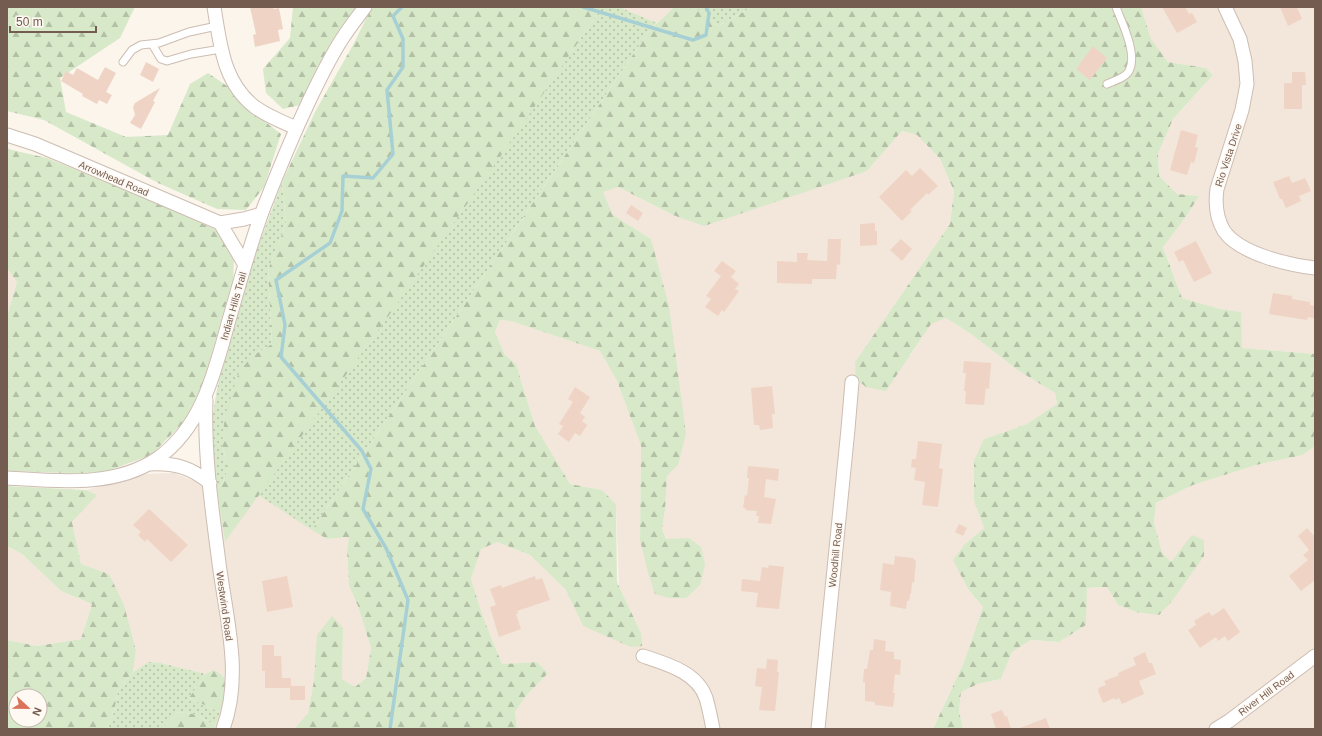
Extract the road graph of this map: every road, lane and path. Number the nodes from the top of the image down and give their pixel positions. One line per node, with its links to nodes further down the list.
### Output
1 (214, 7): 5 (street)
2 (365, 7): 10 (street, Indian Hills Trail)
3 (1116, 7): 9 (lane)
4 (1225, 7): 15 (street, Rio Vista Drive)
5 (217, 26): 6 (lane); 7 (street)
6 (152, 44): 7 (lane); 8 (lane)
7 (221, 49): 10 (street)
8 (123, 62)
9 (1107, 84)
10 (296, 128): 12 (street, Indian Hills Trail)
11 (7, 135): 13 (street, Arrowhead Road)
12 (261, 214): 13 (street); 14 (street, Indian Hills Trail)
13 (220, 223): 14 (street)
14 (245, 265): 17 (street, Indian Hills Trail)
15 (1315, 268)
16 (852, 382): 25 (street, Woodhill Road)
17 (206, 397): 18 (street, Indian Hills Trail); 20 (street, Westwind Road)
18 (150, 464): 19 (street, Indian Hills Trail); 20 (street)
19 (7, 478)
20 (210, 483): 23 (street, Westwind Road)
21 (643, 656): 24 (street)
22 (1315, 656): 26 (street, River Hill Road)
23 (223, 729)
24 (713, 729)
25 (818, 729)
26 (1216, 729)

